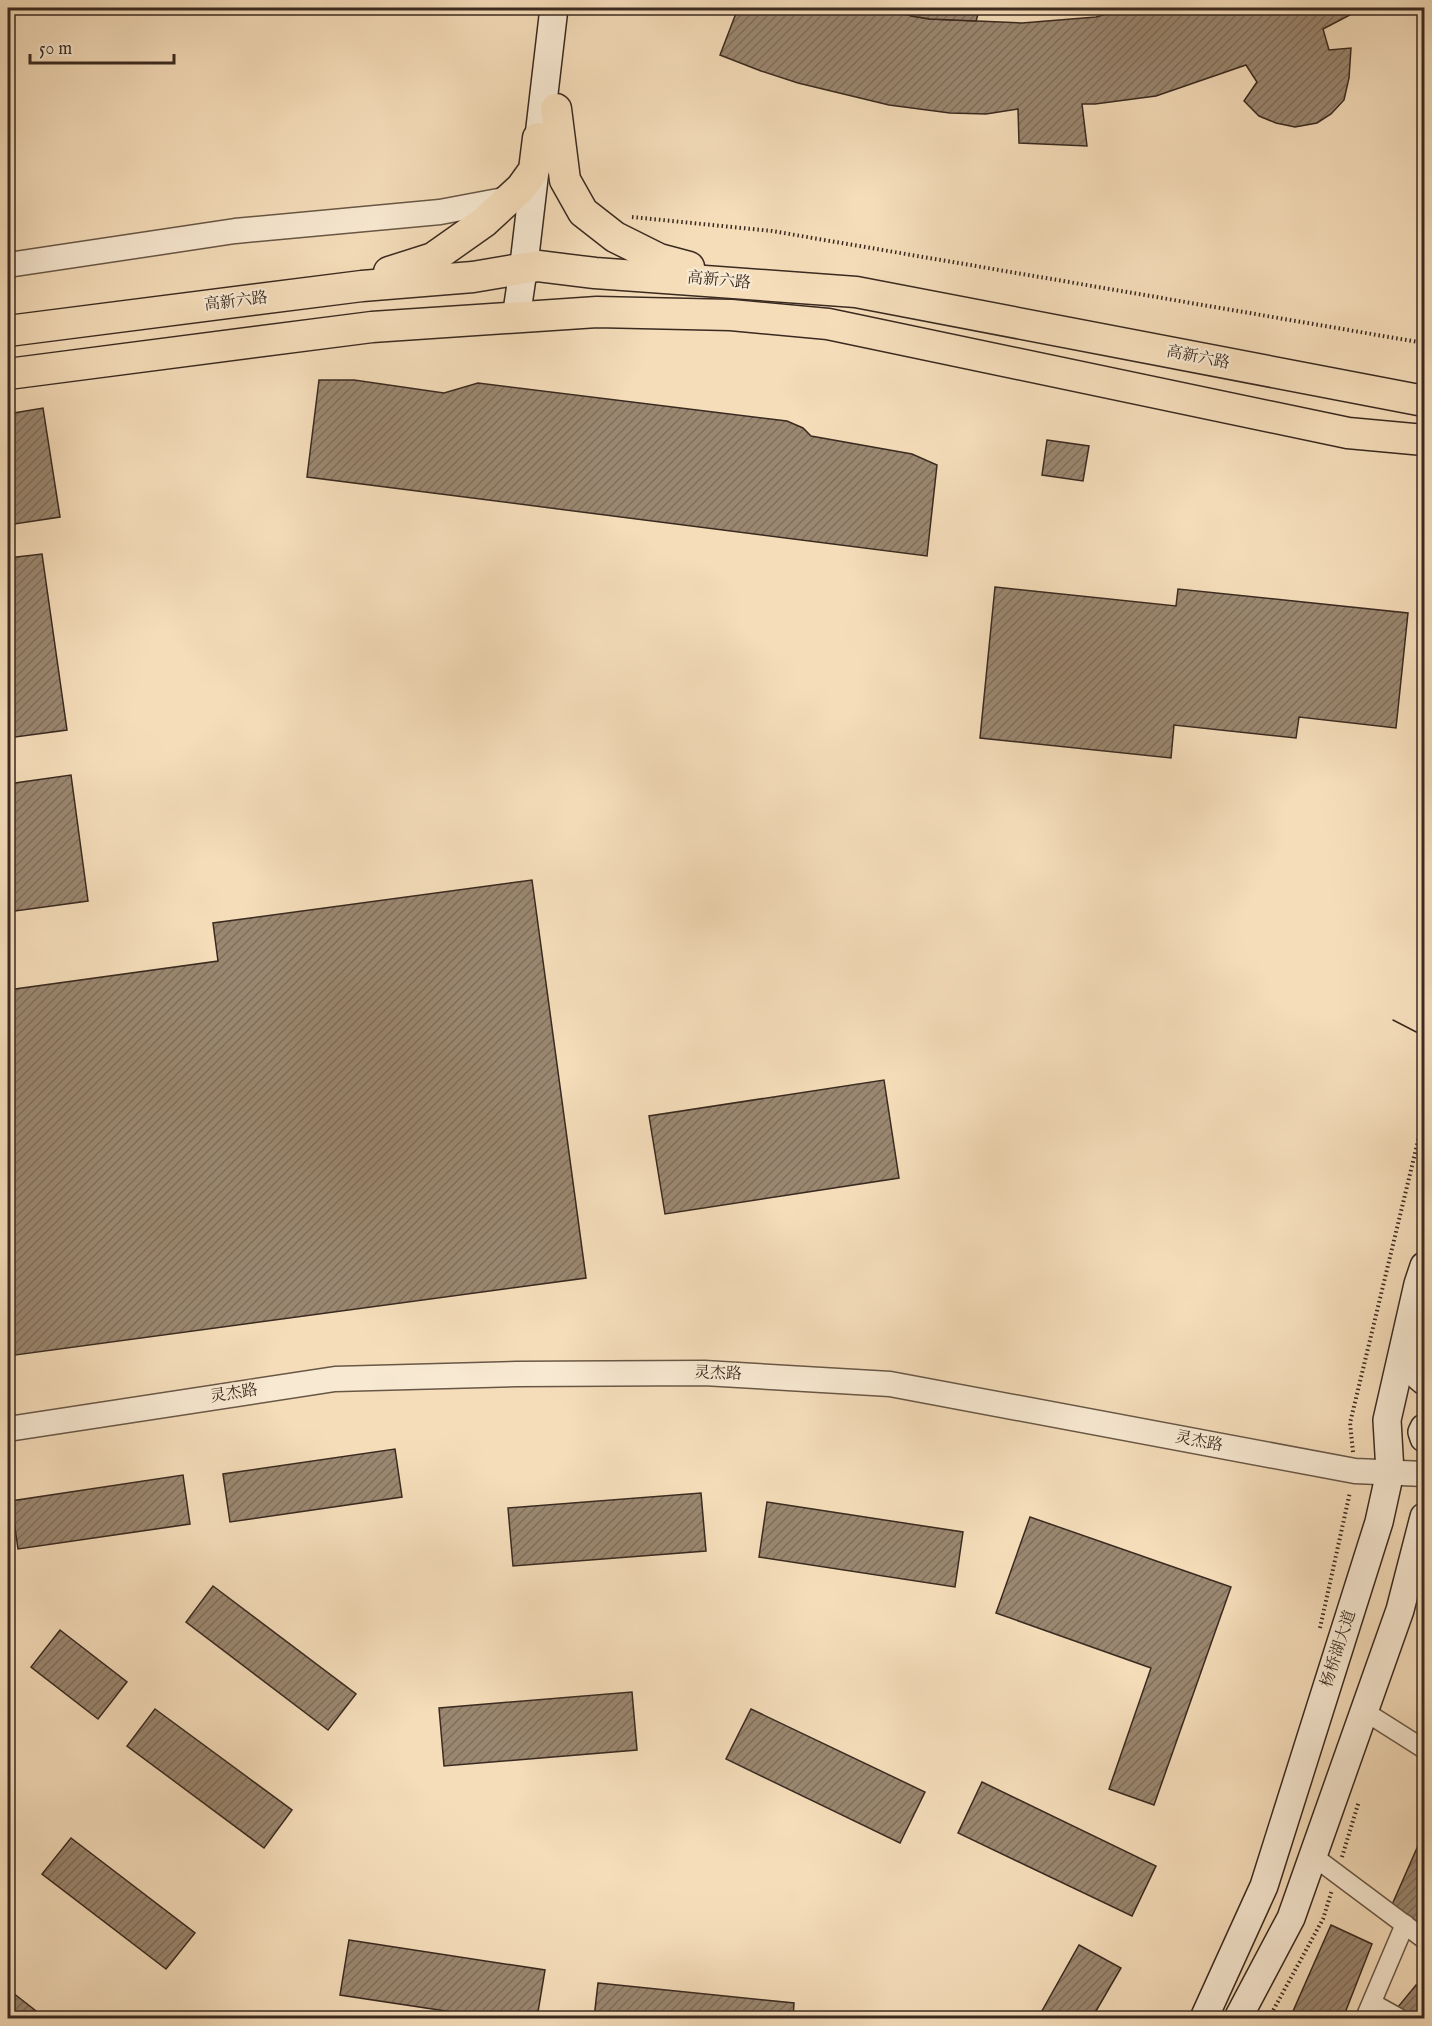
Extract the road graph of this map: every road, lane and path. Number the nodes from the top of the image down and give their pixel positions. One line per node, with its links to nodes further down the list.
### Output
1 (554, 8): 4 (main road)
2 (568, 8): 3 (main road)
3 (556, 109): 8 (main road); 9 (main road)
4 (538, 138): 5 (main road); 8 (main road)
5 (509, 199): 7 (street); 10 (main road)
6 (630, 217): 13 (path)
7 (8, 266)
8 (531, 267): 9 (main road, 高新六路); 10 (main road, 高新六路); 11 (main road)
9 (744, 283): 15 (main road, 高新六路)
10 (338, 289): 12 (main road, 高新六路)
11 (525, 317): 14 (main road, 高新六路); 16 (main road, 高新六路)
12 (8, 331)
13 (1425, 343)
14 (8, 374)
15 (1420, 398)
16 (1348, 433): 17 (main road, 高新六路); 18 (main road)
17 (1425, 440)
18 (1425, 453)
19 (1425, 1116): 26 (path)
20 (1425, 1266): 21 (main road, 杨桥湖大道)
21 (1411, 1317): 22 (main road); 27 (main road, 杨桥湖大道)
22 (1425, 1381)
23 (1425, 1428): 25 (main road)
24 (8, 1429): 26 (street, 灵杰路)
25 (1425, 1438)
26 (1355, 1471): 27 (street, 灵杰路); 32 (path)
27 (1390, 1472): 28 (street, 灵杰路); 39 (main road, 杨桥湖大道)
28 (1425, 1474)
29 (1425, 1517): 31 (main road)
30 (1425, 1557): 31 (main road)
31 (1405, 1590): 33 (main road)
32 (1319, 1631)
33 (1364, 1711): 34 (street); 35 (main road)
34 (1425, 1749)
35 (1313, 1856): 36 (street); 40 (main road)
36 (1405, 1924): 37 (street); 38 (street)
37 (1425, 1939)
38 (1368, 2011): 41 (street)
39 (1204, 2019)
40 (1238, 2019)
41 (1399, 2019)

